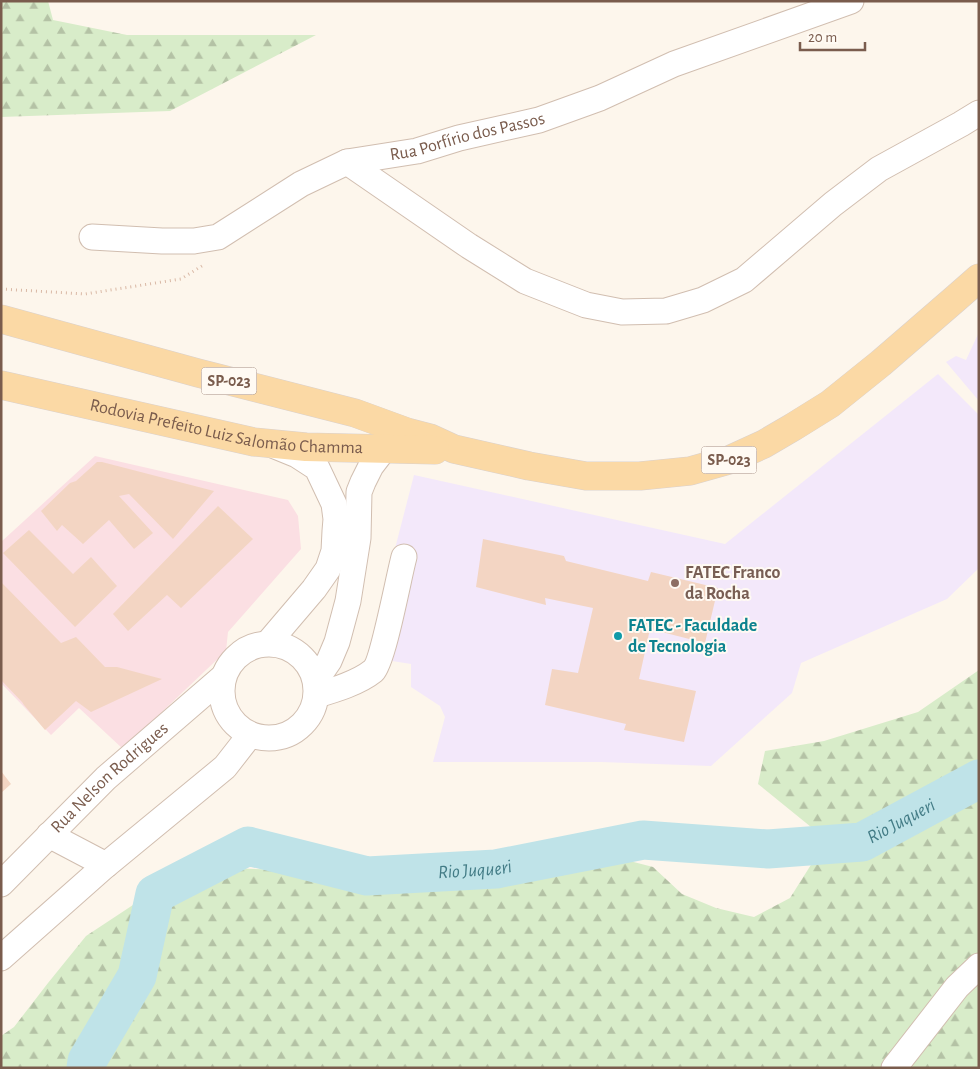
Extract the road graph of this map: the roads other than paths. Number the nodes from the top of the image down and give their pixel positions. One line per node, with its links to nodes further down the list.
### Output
1 (845, 2): 3 (street, Rua Porfírio dos Passos)
2 (979, 113): 3 (street)
3 (347, 162): 4 (street, Rua Porfírio dos Passos)
4 (92, 237)
5 (979, 280): 10 (main road, Rodovia Prefeito Luiz Salomão Chamma / SP-023)
6 (1, 319): 10 (main road, Rodovia Prefeito Luiz Salomão Chamma / SP-023)
7 (1, 385): 8 (main road, Rodovia Prefeito Luiz Salomão Chamma / SP-023)
8 (270, 444): 9 (main road, Rodovia Prefeito Luiz Salomão Chamma / SP-023); 12 (street)
9 (384, 448): 10 (main road, Rodovia Prefeito Luiz Salomão Chamma / SP-023); 14 (street)
10 (454, 448)
11 (404, 557): 14 (street)
12 (268, 643): 13 (street); 14 (street)
13 (223, 676): 15 (street); 16 (street, Rua Nelson Rodrigues)
14 (316, 688): 15 (street)
15 (250, 735): 17 (street)
16 (49, 835): 17 (street); 18 (street, Rua Nelson Rodrigues)
17 (106, 865): 19 (street)
18 (1, 884)
19 (1, 958)
20 (975, 979): 21 (street)
21 (894, 1068)

